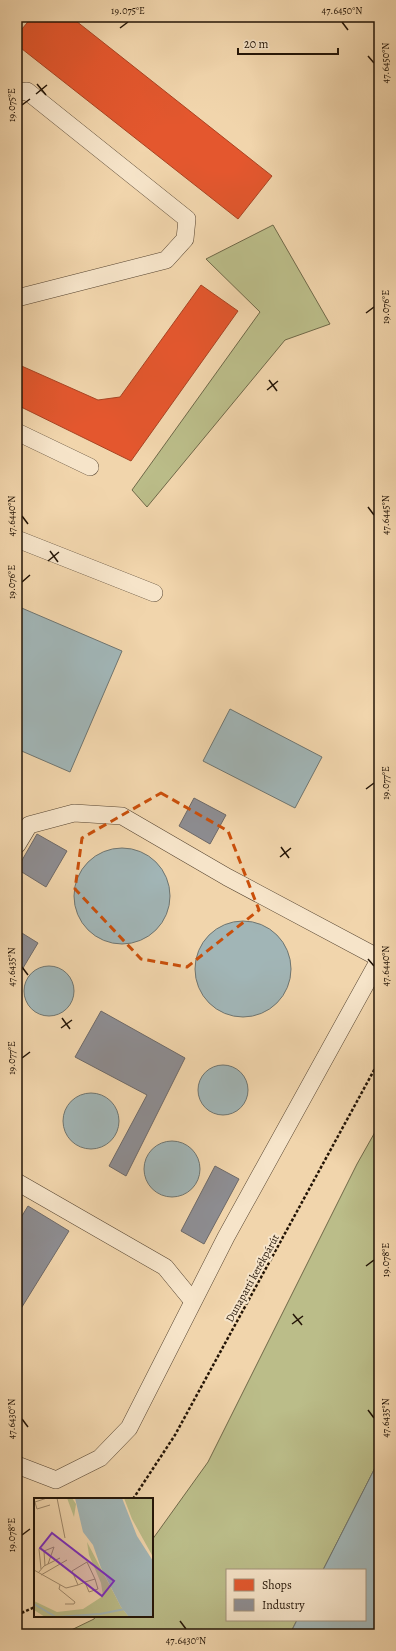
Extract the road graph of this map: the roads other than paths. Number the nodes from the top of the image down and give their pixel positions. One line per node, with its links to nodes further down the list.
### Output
1 (17, 92): 2 (lane)
2 (17, 298)
3 (17, 432): 4 (lane)
4 (90, 466)
5 (17, 539): 6 (lane)
6 (154, 593)
7 (17, 845): 8 (lane)
8 (379, 959): 10 (lane)
9 (17, 1182): 10 (lane)
10 (192, 1300): 11 (lane)
11 (17, 1465)

